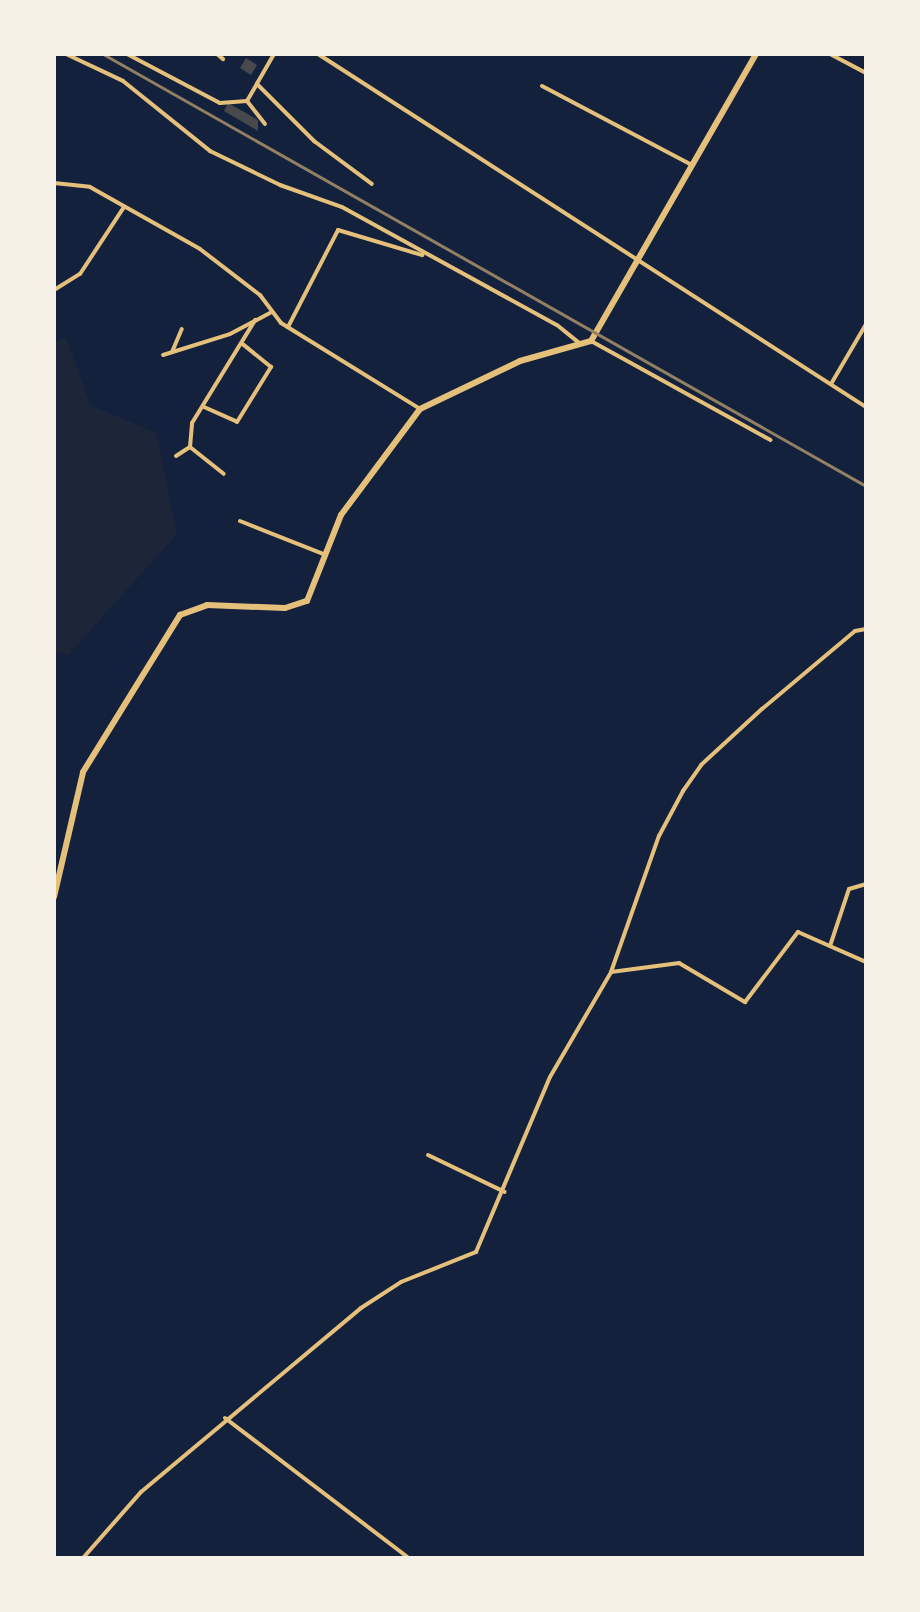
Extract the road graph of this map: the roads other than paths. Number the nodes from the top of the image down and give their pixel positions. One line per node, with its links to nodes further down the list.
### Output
1 (66, 54): 18 (street)
2 (127, 54): 12 (street)
3 (217, 54): 8 (street)
4 (274, 54): 10 (street)
5 (318, 54): 19 (street)
6 (756, 54): 14 (main road)
7 (830, 54): 9 (street)
8 (223, 59)
9 (866, 73)
10 (257, 84): 12 (street); 16 (street)
11 (542, 86): 14 (street)
12 (247, 101): 13 (street)
13 (265, 124)
14 (695, 165): 19 (main road)
15 (54, 183): 17 (street)
16 (372, 184)
17 (124, 207): 20 (street); 21 (street)
18 (428, 256): 24 (street); 27 (street)
19 (639, 265): 26 (main road); 31 (street)
20 (54, 290)
21 (270, 313): 22 (street); 24 (street)
22 (255, 320): 28 (street); 29 (street)
23 (866, 324): 31 (street)
24 (288, 327): 34 (street)
25 (182, 329): 29 (street)
26 (591, 341): 27 (main road); 35 (street)
27 (579, 343): 34 (main road)
28 (243, 344): 32 (street); 32 (street)
29 (172, 352): 30 (street)
30 (163, 355)
31 (831, 385): 33 (street)
32 (204, 407): 36 (street)
33 (866, 407)
34 (420, 409): 40 (main road)
35 (770, 440)
36 (190, 447): 37 (street); 38 (street)
37 (176, 456)
38 (224, 474)
39 (240, 521): 40 (street)
40 (326, 555): 43 (main road)
41 (866, 629): 46 (street)
42 (866, 884): 44 (street)
43 (54, 897)
44 (830, 946): 45 (street); 46 (street)
45 (866, 962)
46 (611, 972): 48 (street)
47 (428, 1155): 48 (street)
48 (505, 1192): 49 (street)
49 (225, 1418): 50 (street); 51 (street)
50 (83, 1558)
51 (409, 1558)

